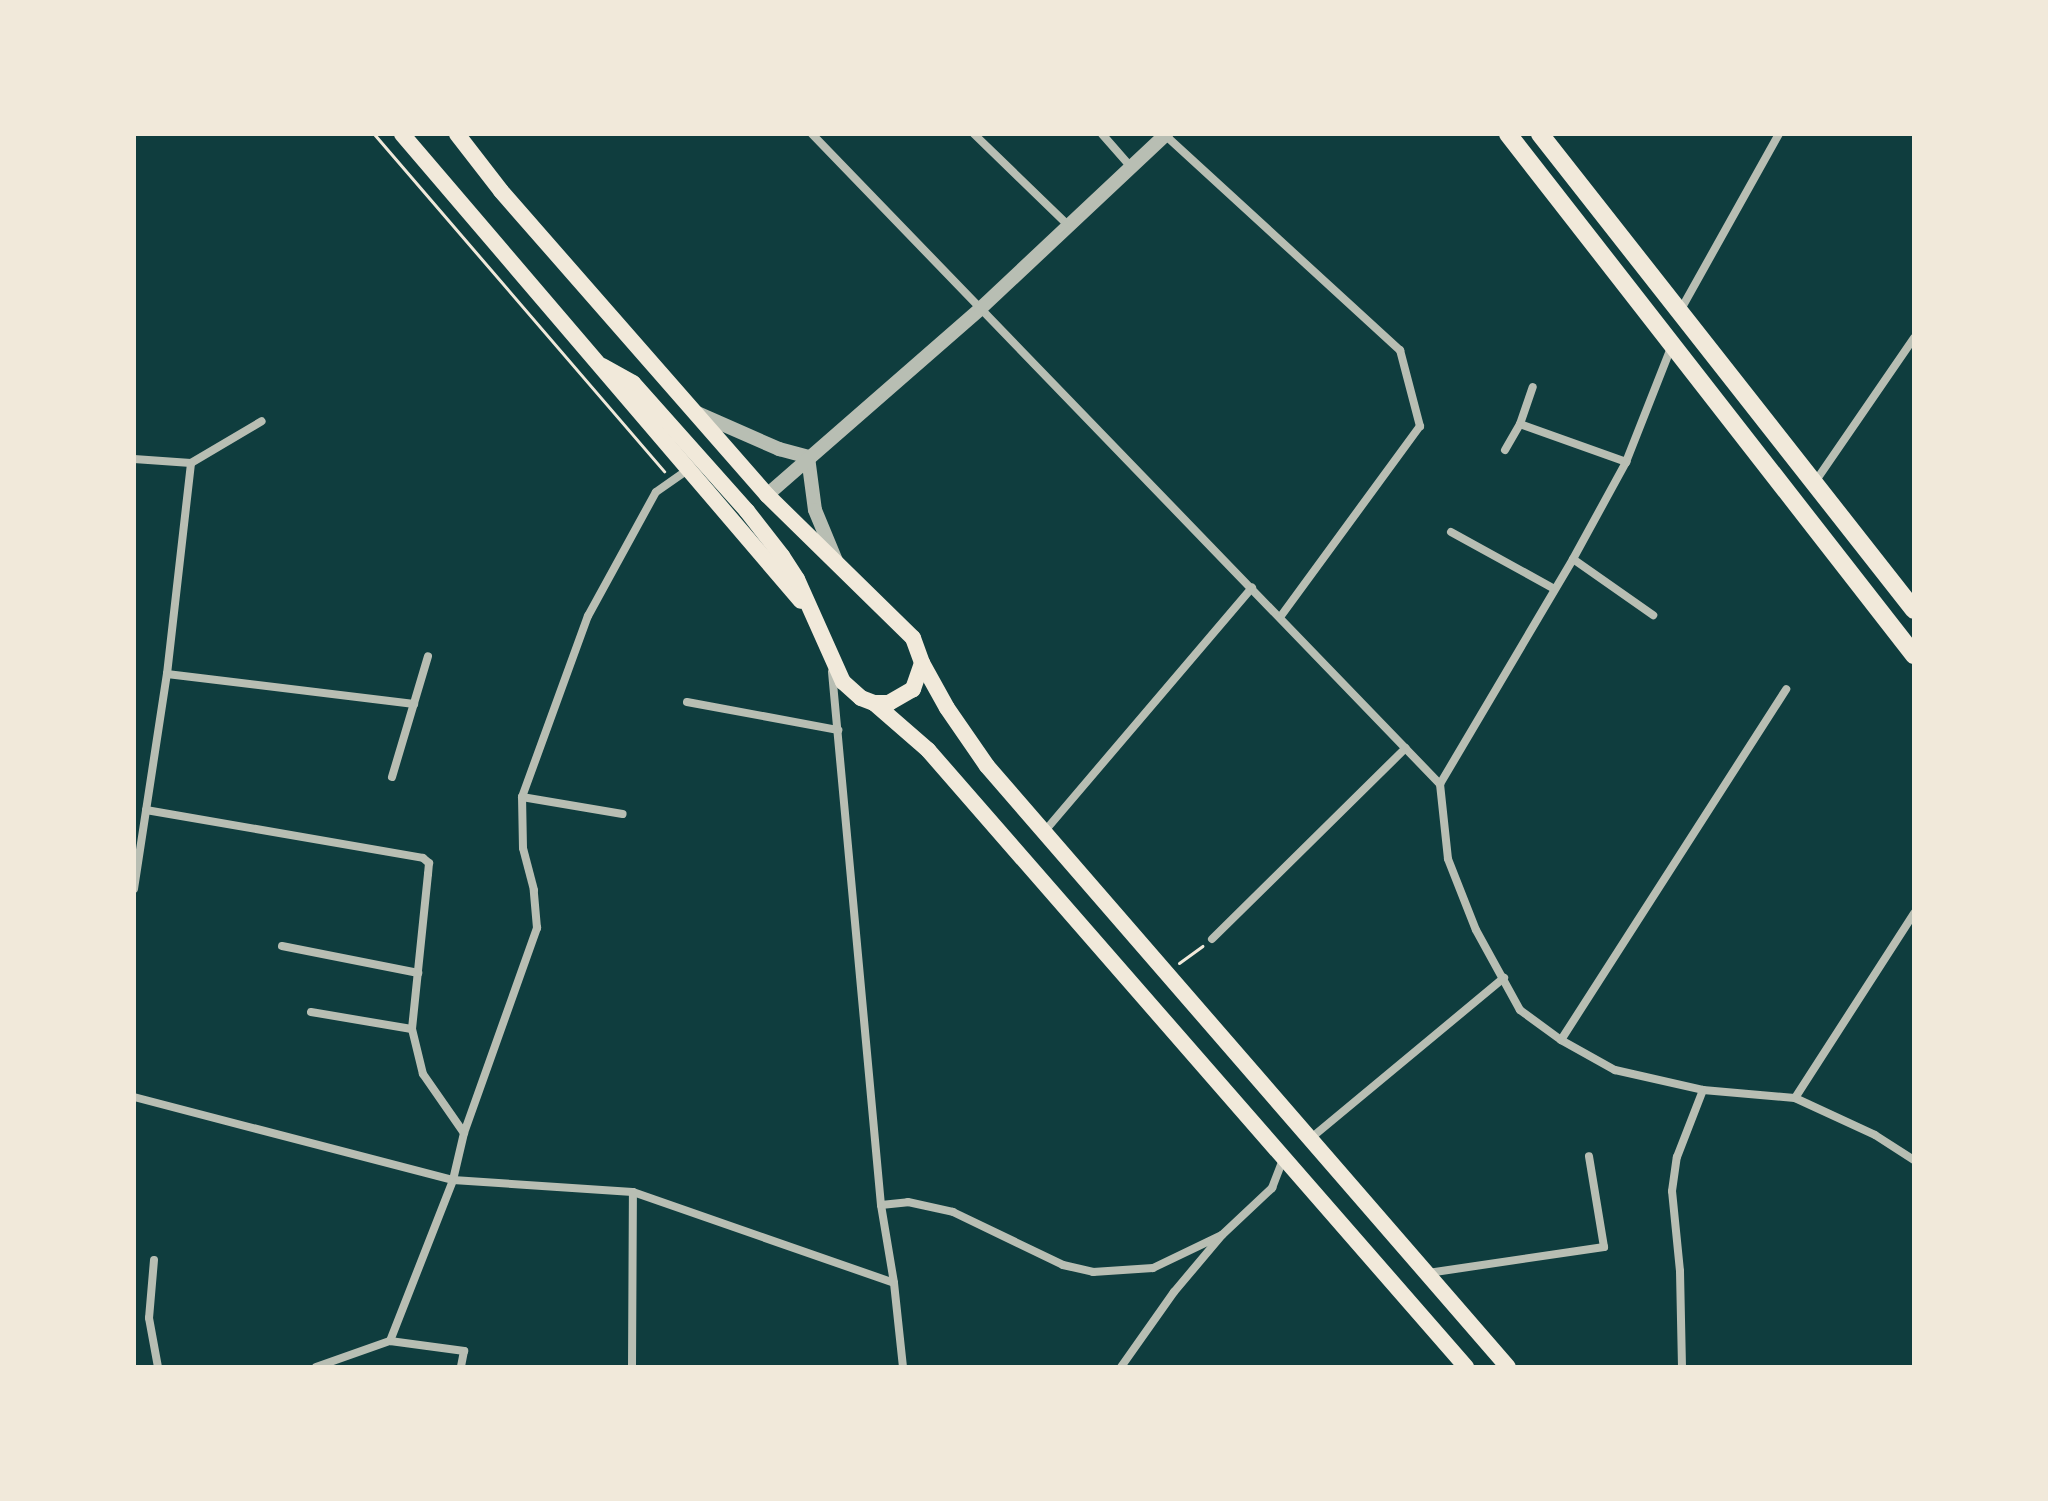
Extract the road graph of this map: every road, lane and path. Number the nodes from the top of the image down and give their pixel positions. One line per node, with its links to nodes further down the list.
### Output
1 (374, 134): 28 (path)
2 (402, 134): 17 (main road)
3 (457, 134): 19 (main road)
4 (812, 134): 13 (street)
5 (974, 134): 12 (street)
6 (1102, 134): 11 (street)
7 (1508, 134): 16 (highway)
8 (1540, 134): 14 (highway)
9 (1779, 134): 14 (street)
10 (1166, 135): 11 (street); 40 (street)
11 (1131, 167): 12 (street)
12 (1069, 226): 13 (street)
13 (981, 308): 23 (street); 35 (street)
14 (1680, 311): 29 (highway)
15 (1914, 338): 29 (street)
16 (1672, 344): 25 (street); 41 (highway)
17 (602, 366): 27 (main road); 31 (main road)
18 (1533, 387): 21 (street)
19 (697, 413): 23 (street); 30 (main road)
20 (262, 421): 26 (street)
21 (1520, 424): 22 (street); 25 (street)
22 (1505, 450)
23 (808, 457): 30 (street); 34 (street)
24 (134, 459): 26 (street)
25 (1626, 462): 33 (street)
26 (191, 463): 45 (street)
27 (688, 470): 28 (street); 37 (main road)
28 (672, 481): 54 (street)
29 (1814, 483): 38 (highway)
30 (767, 495): 31 (main road); 34 (main road)
31 (747, 511): 37 (main road)
32 (1451, 532): 36 (street)
33 (1573, 559): 36 (street); 39 (street)
34 (838, 563): 44 (main road)
35 (1252, 588): 40 (street); 57 (street)
36 (1553, 588): 53 (street)
37 (808, 610): 43 (main road)
38 (1914, 610)
39 (1653, 615)
40 (1280, 617): 51 (street)
41 (1914, 655)
42 (428, 656): 49 (street)
43 (831, 658): 48 (main road); 50 (street)
44 (922, 663): 48 (main road); 57 (main road)
45 (167, 674): 49 (street); 55 (street)
46 (1786, 689): 67 (street)
47 (687, 702): 50 (street)
48 (874, 703): 74 (main road)
49 (414, 704): 52 (street)
50 (838, 730): 78 (street)
51 (1406, 748): 53 (street); 60 (street)
52 (392, 777)
53 (1440, 784): 64 (street)
54 (522, 797): 56 (street); 71 (street)
55 (146, 810): 58 (street); 63 (street)
56 (623, 814)
57 (1044, 832): 62 (main road)
58 (134, 889)
59 (1914, 913): 70 (street)
60 (1212, 939): 62 (path)
61 (282, 946): 63 (street)
62 (1166, 972): 72 (main road)
63 (418, 973): 66 (street)
64 (1504, 978): 67 (street); 72 (street)
65 (311, 1012): 66 (street)
66 (412, 1029): 71 (street)
67 (1561, 1040): 68 (street)
68 (1703, 1090): 70 (street); 92 (street)
69 (134, 1097): 76 (street)
70 (1795, 1098): 75 (street)
71 (464, 1133): 76 (street)
72 (1311, 1138): 81 (main road)
73 (1589, 1156): 81 (street)
74 (1283, 1158): 79 (street); 90 (main road)
75 (1914, 1160)
76 (453, 1180): 77 (street); 83 (street)
77 (633, 1192): 82 (street); 87 (street)
78 (881, 1205): 79 (street); 82 (street)
79 (1222, 1235): 89 (street)
80 (154, 1260): 84 (street)
81 (1428, 1273): 91 (main road)
82 (894, 1283): 88 (street)
83 (390, 1341): 85 (street); 86 (street)
84 (158, 1367)
85 (316, 1367)
86 (461, 1367)
87 (632, 1367)
88 (903, 1367)
89 (1121, 1367)
90 (1466, 1367)
91 (1508, 1367)
92 (1682, 1367)

